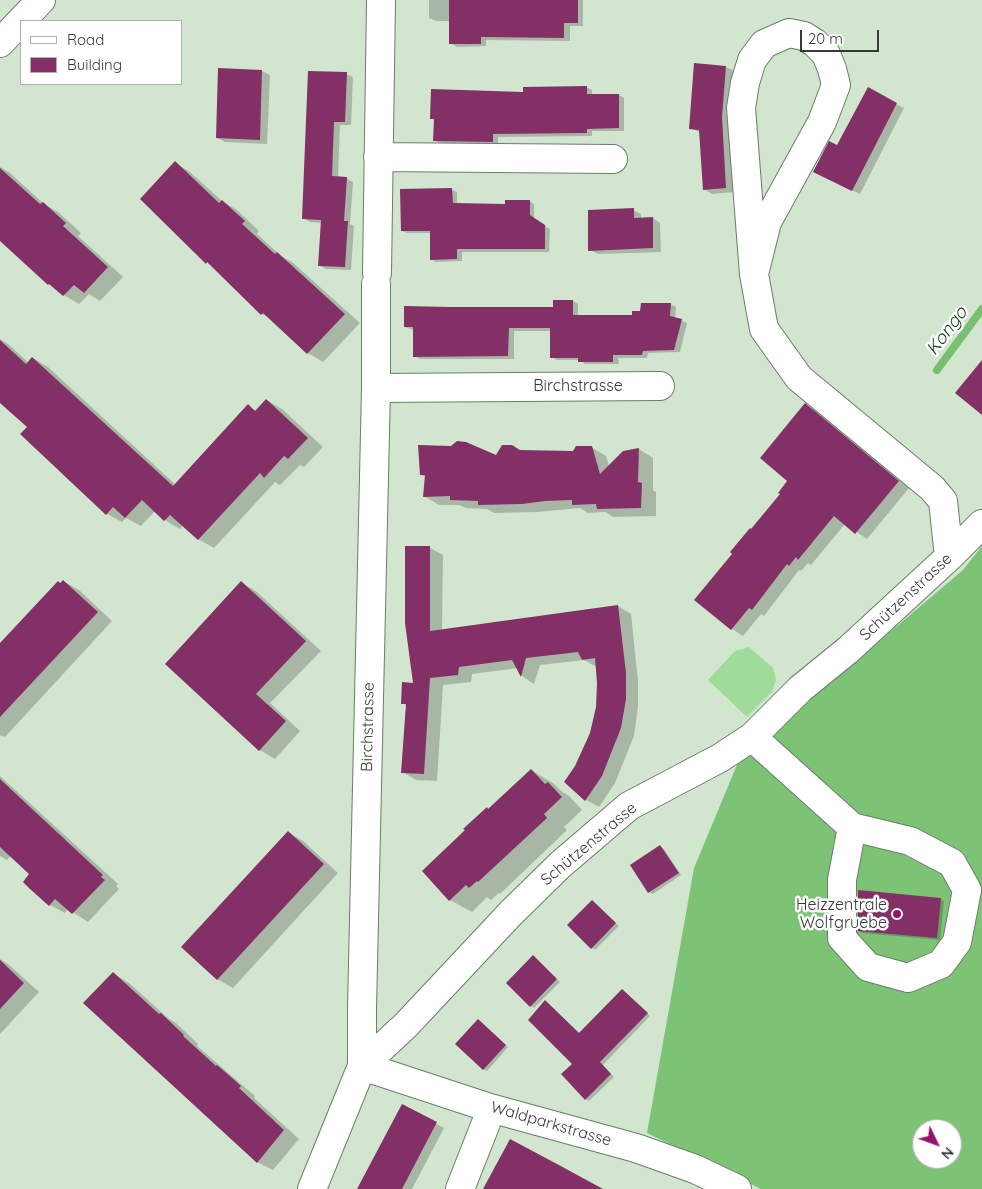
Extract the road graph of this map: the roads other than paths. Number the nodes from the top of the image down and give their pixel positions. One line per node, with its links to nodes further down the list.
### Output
1 (41, 0): 3 (street)
2 (381, 0): 6 (street, Birchstrasse)
3 (21, 20)
4 (20, 22): 5 (street)
5 (0, 42)
6 (378, 157): 7 (street); 10 (street, Birchstrasse)
7 (613, 160)
8 (754, 274): 8 (street); 12 (street)
9 (660, 386): 10 (street, Birchstrasse)
10 (376, 388): 15 (street, Birchstrasse)
11 (982, 524): 12 (street, Schützenstrasse)
12 (949, 557): 13 (street, Schützenstrasse)
13 (752, 737): 14 (street); 15 (street, Schützenstrasse)
14 (852, 827): 14 (street)
15 (362, 1066): 16 (street, Waldparkstrasse); 17 (street, Schützenstrasse)
16 (490, 1108): 18 (street); 19 (street, Waldparkstrasse)
17 (312, 1189)
18 (460, 1189)
19 (737, 1189)

